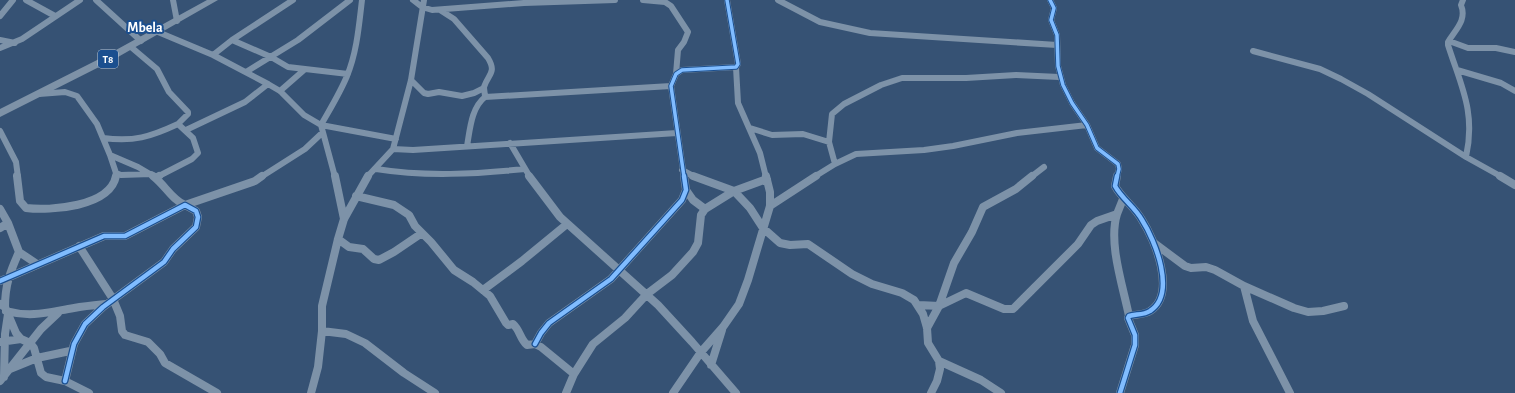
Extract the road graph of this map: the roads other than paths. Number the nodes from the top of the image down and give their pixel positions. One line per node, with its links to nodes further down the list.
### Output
1 (13, 0): 21 (street)
2 (26, 0): 22 (street)
3 (80, 0): 22 (street)
4 (96, 0): 28 (street)
5 (173, 0): 23 (street)
6 (214, 0): 23 (highway, T8)
7 (293, 0): 26 (street)
8 (350, 0): 36 (street)
9 (362, 0): 41 (street)
10 (615, 0): 17 (street)
11 (643, 0): 42 (street)
12 (727, 0): 37 (street)
13 (778, 0): 30 (street)
14 (1050, 0): 30 (street)
15 (1463, 0): 27 (street)
16 (412, 1): 19 (street)
17 (567, 1): 18 (street)
18 (486, 3): 20 (street)
19 (423, 4): 20 (street); 44 (street)
20 (440, 10): 47 (street)
21 (0, 16)
22 (55, 16): 29 (street)
23 (177, 21): 24 (highway, T8)
24 (158, 32): 28 (highway, T8); 35 (street)
25 (0, 40): 29 (street)
26 (232, 40): 35 (street); 36 (street)
27 (1449, 41): 34 (street); 39 (street)
28 (141, 42): 31 (highway, T8)
29 (16, 43): 32 (street)
30 (1057, 45): 43 (street)
31 (131, 47): 50 (highway, T8); 53 (street)
32 (0, 48)
33 (1254, 51): 68 (street)
34 (1515, 52)
35 (213, 55): 40 (street)
36 (271, 57): 38 (street); 40 (street)
37 (736, 67): 42 (street); 56 (street)
38 (304, 70): 41 (street); 48 (street)
39 (1457, 70): 49 (street); 68 (street)
40 (246, 72): 45 (street)
41 (348, 74): 54 (street)
42 (676, 74): 46 (street)
43 (1059, 77): 55 (street); 63 (street)
44 (411, 80): 47 (street); 62 (street)
45 (268, 84): 48 (street); 57 (street)
46 (671, 86): 51 (street); 60 (street)
47 (484, 88): 51 (street)
48 (280, 91): 54 (street)
49 (1515, 91)
50 (39, 94): 52 (highway, T8); 61 (street)
51 (485, 97): 65 (street)
52 (0, 113)
53 (178, 124): 57 (street); 61 (street)
54 (321, 125): 59 (street); 62 (street)
55 (1087, 125): 69 (street); 81 (street)
56 (750, 128): 63 (street); 76 (street)
57 (186, 130): 75 (street)
58 (0, 131): 74 (street)
59 (322, 133): 82 (street); 87 (street)
60 (677, 133): 64 (street); 73 (street)
61 (103, 138): 67 (street)
62 (396, 139): 66 (street)
63 (829, 142): 69 (street)
64 (510, 143): 65 (street); 72 (street)
65 (466, 146): 66 (street)
66 (393, 148): 71 (street)
67 (110, 155): 74 (street); 75 (street)
68 (1466, 157): 77 (street)
69 (835, 164): 83 (street)
70 (1044, 167): 106 (street)
71 (376, 168): 72 (street); 80 (street)
72 (525, 169): 89 (street)
73 (682, 170): 78 (street); 79 (street)
74 (116, 173): 75 (street)
75 (153, 176): 82 (street)
76 (767, 179): 79 (street); 83 (street)
77 (1515, 185)
78 (686, 190): 85 (street); 98 (street)
79 (734, 191): 85 (street); 91 (street)
80 (356, 196): 87 (street); 92 (street)
81 (1123, 199): 86 (street); 94 (street)
82 (185, 205): 95 (street); 104 (street)
83 (770, 206): 91 (street)
84 (0, 209): 88 (street)
85 (705, 209): 103 (street)
86 (1117, 214): 106 (street); 110 (street)
87 (344, 219): 93 (street)
88 (8, 223): 90 (street); 96 (street)
89 (567, 224): 98 (street); 102 (street)
90 (0, 228)
91 (763, 228): 105 (street); 111 (street)
92 (422, 233): 93 (street); 102 (street)
93 (338, 239): 113 (street)
94 (1154, 243): 101 (street); 110 (street)
95 (79, 246): 97 (street); 104 (street)
96 (19, 252): 97 (street); 99 (street)
97 (38, 264): 99 (street)
98 (619, 269): 103 (street); 117 (street)
99 (8, 277): 100 (street); 108 (street)
100 (0, 281)
101 (1244, 286): 107 (street); 137 (street)
102 (483, 290): 117 (street)
103 (647, 294): 119 (street); 124 (street)
104 (109, 301): 109 (street); 118 (street); 128 (street)
105 (919, 305): 106 (street); 112 (street)
106 (939, 306): 112 (street)
107 (1344, 306)
108 (5, 309): 109 (street); 114 (street); 115 (street)
109 (61, 310): 116 (street)
110 (1129, 316): 136 (street)
111 (723, 327): 119 (street); 122 (street)
112 (927, 328): 121 (street)
113 (322, 331): 129 (street); 130 (street)
114 (21, 339): 115 (street); 116 (street)
115 (2, 341): 125 (street)
116 (30, 343): 120 (street); 123 (street)
117 (535, 344): 124 (street)
118 (70, 351): 120 (street); 126 (street)
119 (701, 352): 122 (street); 132 (street)
120 (37, 358): 123 (street); 126 (street)
121 (940, 360): 134 (street); 135 (street)
122 (712, 365): 133 (street)
123 (10, 369): 125 (street)
124 (574, 374): 131 (street)
125 (2, 379)
126 (65, 381): 127 (street)
127 (89, 393)
128 (217, 393)
129 (311, 393)
130 (435, 393)
131 (566, 393)
132 (674, 393)
133 (736, 393)
134 (931, 393)
135 (1001, 393)
136 (1120, 393)
137 (1290, 393)

